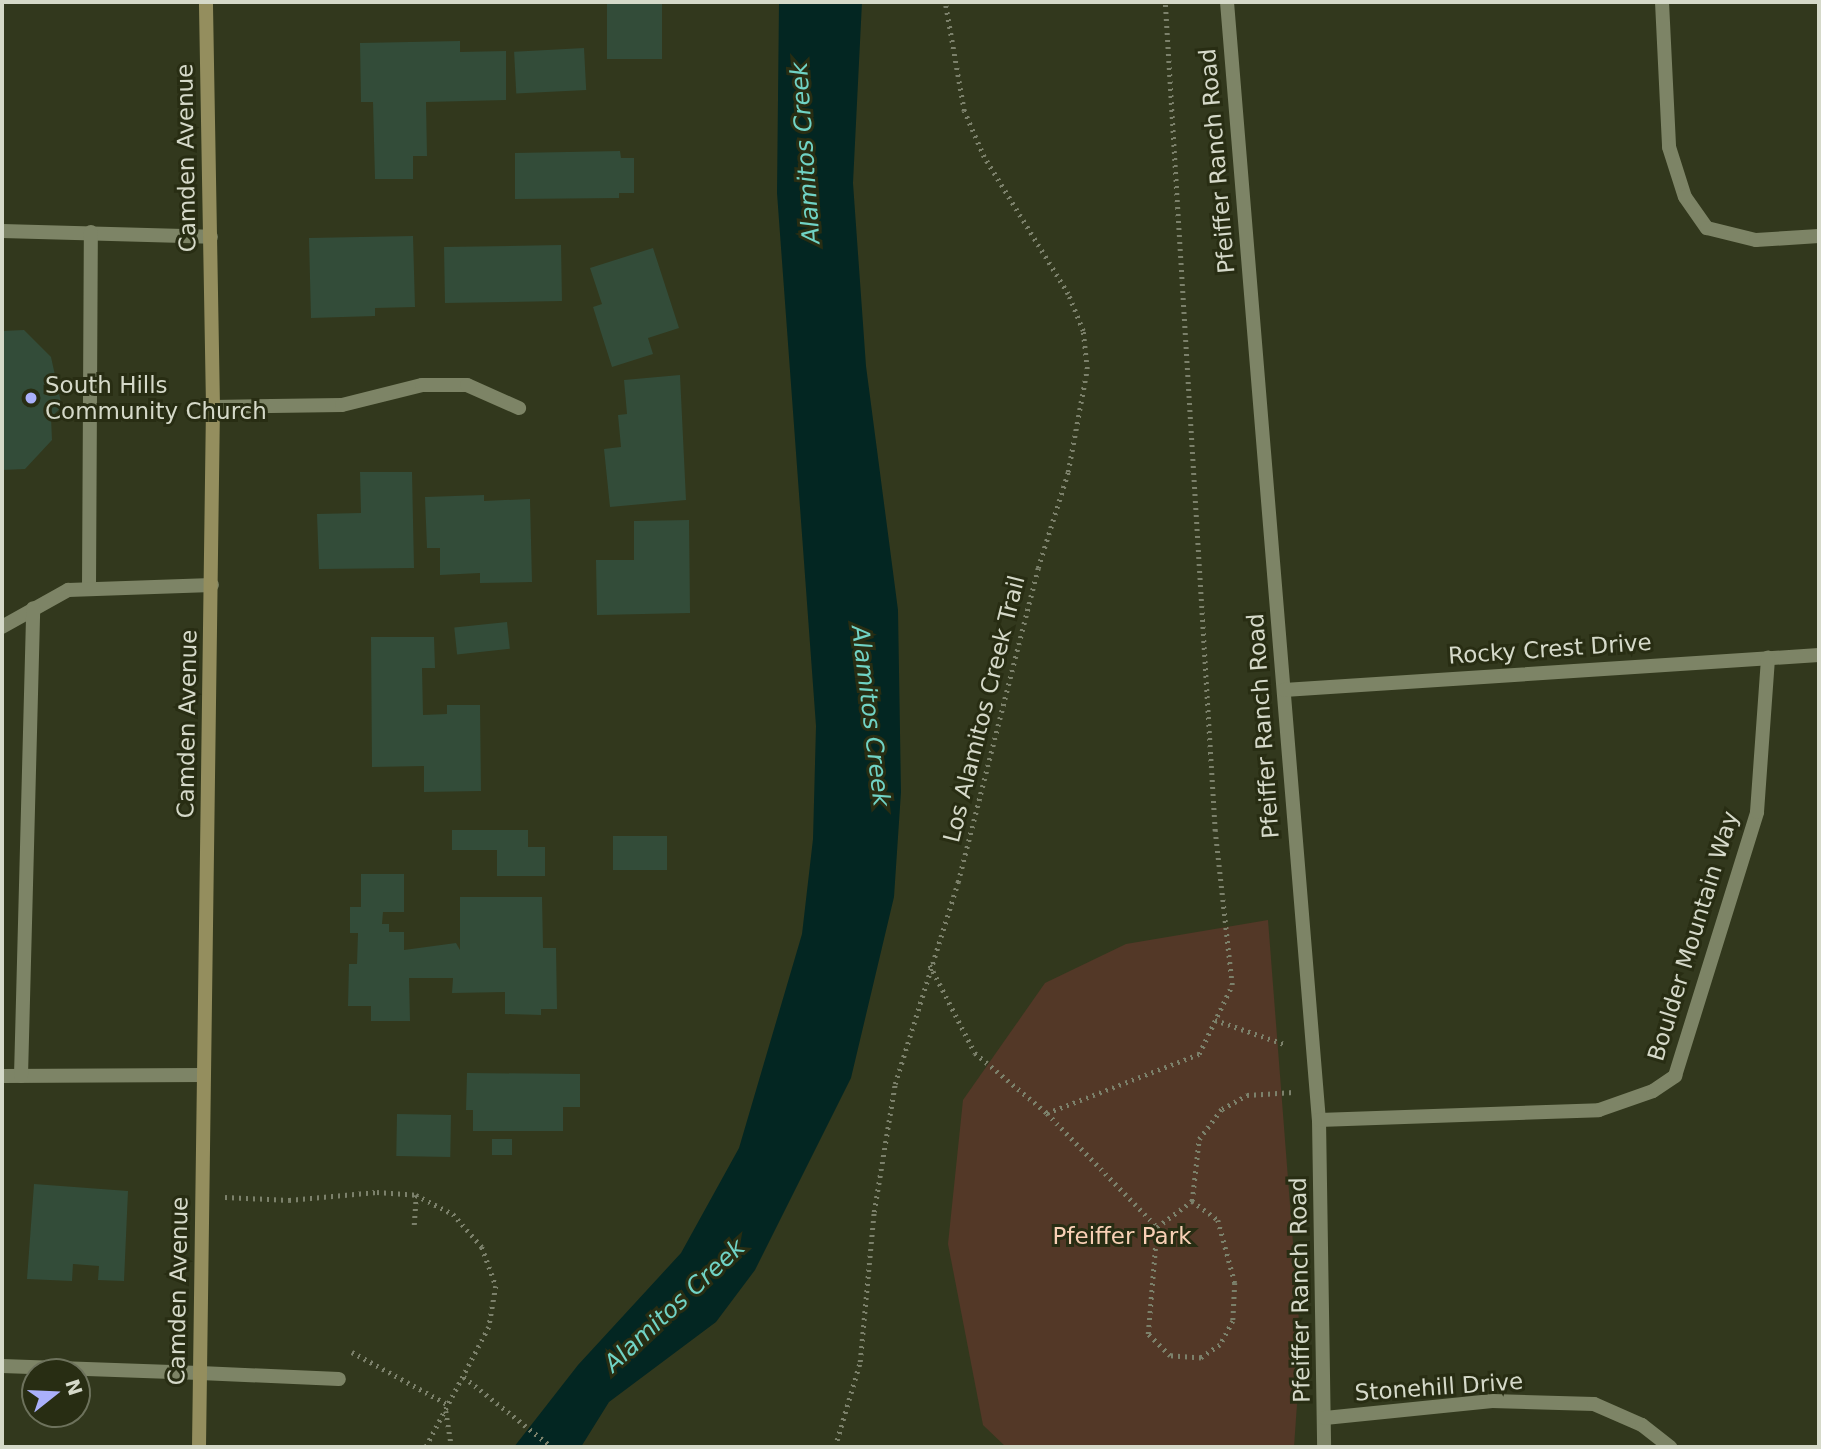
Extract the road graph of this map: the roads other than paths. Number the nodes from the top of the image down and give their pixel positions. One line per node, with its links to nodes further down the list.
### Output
1 (206, 2): 7 (street, Camden Avenue)
2 (1227, 2): 16 (street, Pfeiffer Ranch Road)
3 (1662, 2): 6 (street)
4 (2, 231): 5 (street)
5 (91, 232): 7 (street); 11 (street)
6 (1819, 236)
7 (211, 237): 8 (street, Camden Avenue)
8 (213, 407): 9 (street); 10 (street, Camden Avenue)
9 (519, 408)
10 (212, 585): 11 (street); 17 (street, Camden Avenue)
11 (89, 588): 12 (street)
12 (33, 608): 13 (street); 19 (street)
13 (2, 627)
14 (1819, 655): 15 (street, Rocky Crest Drive)
15 (1768, 657): 16 (street, Rocky Crest Drive); 20 (street, Boulder Mountain Way)
16 (1284, 690): 20 (street, Pfeiffer Ranch Road)
17 (204, 1075): 19 (street); 22 (street, Camden Avenue)
18 (2, 1076): 19 (street)
19 (21, 1076)
20 (1319, 1120): 24 (street, Pfeiffer Ranch Road)
21 (2, 1366): 22 (street)
22 (200, 1373): 23 (street); 25 (street, Camden Avenue)
23 (338, 1379)
24 (1325, 1418): 26 (street, Pfeiffer Ranch Road); 27 (street, Stonehill Drive)
25 (199, 1447)
26 (1324, 1447)
27 (1670, 1447)

